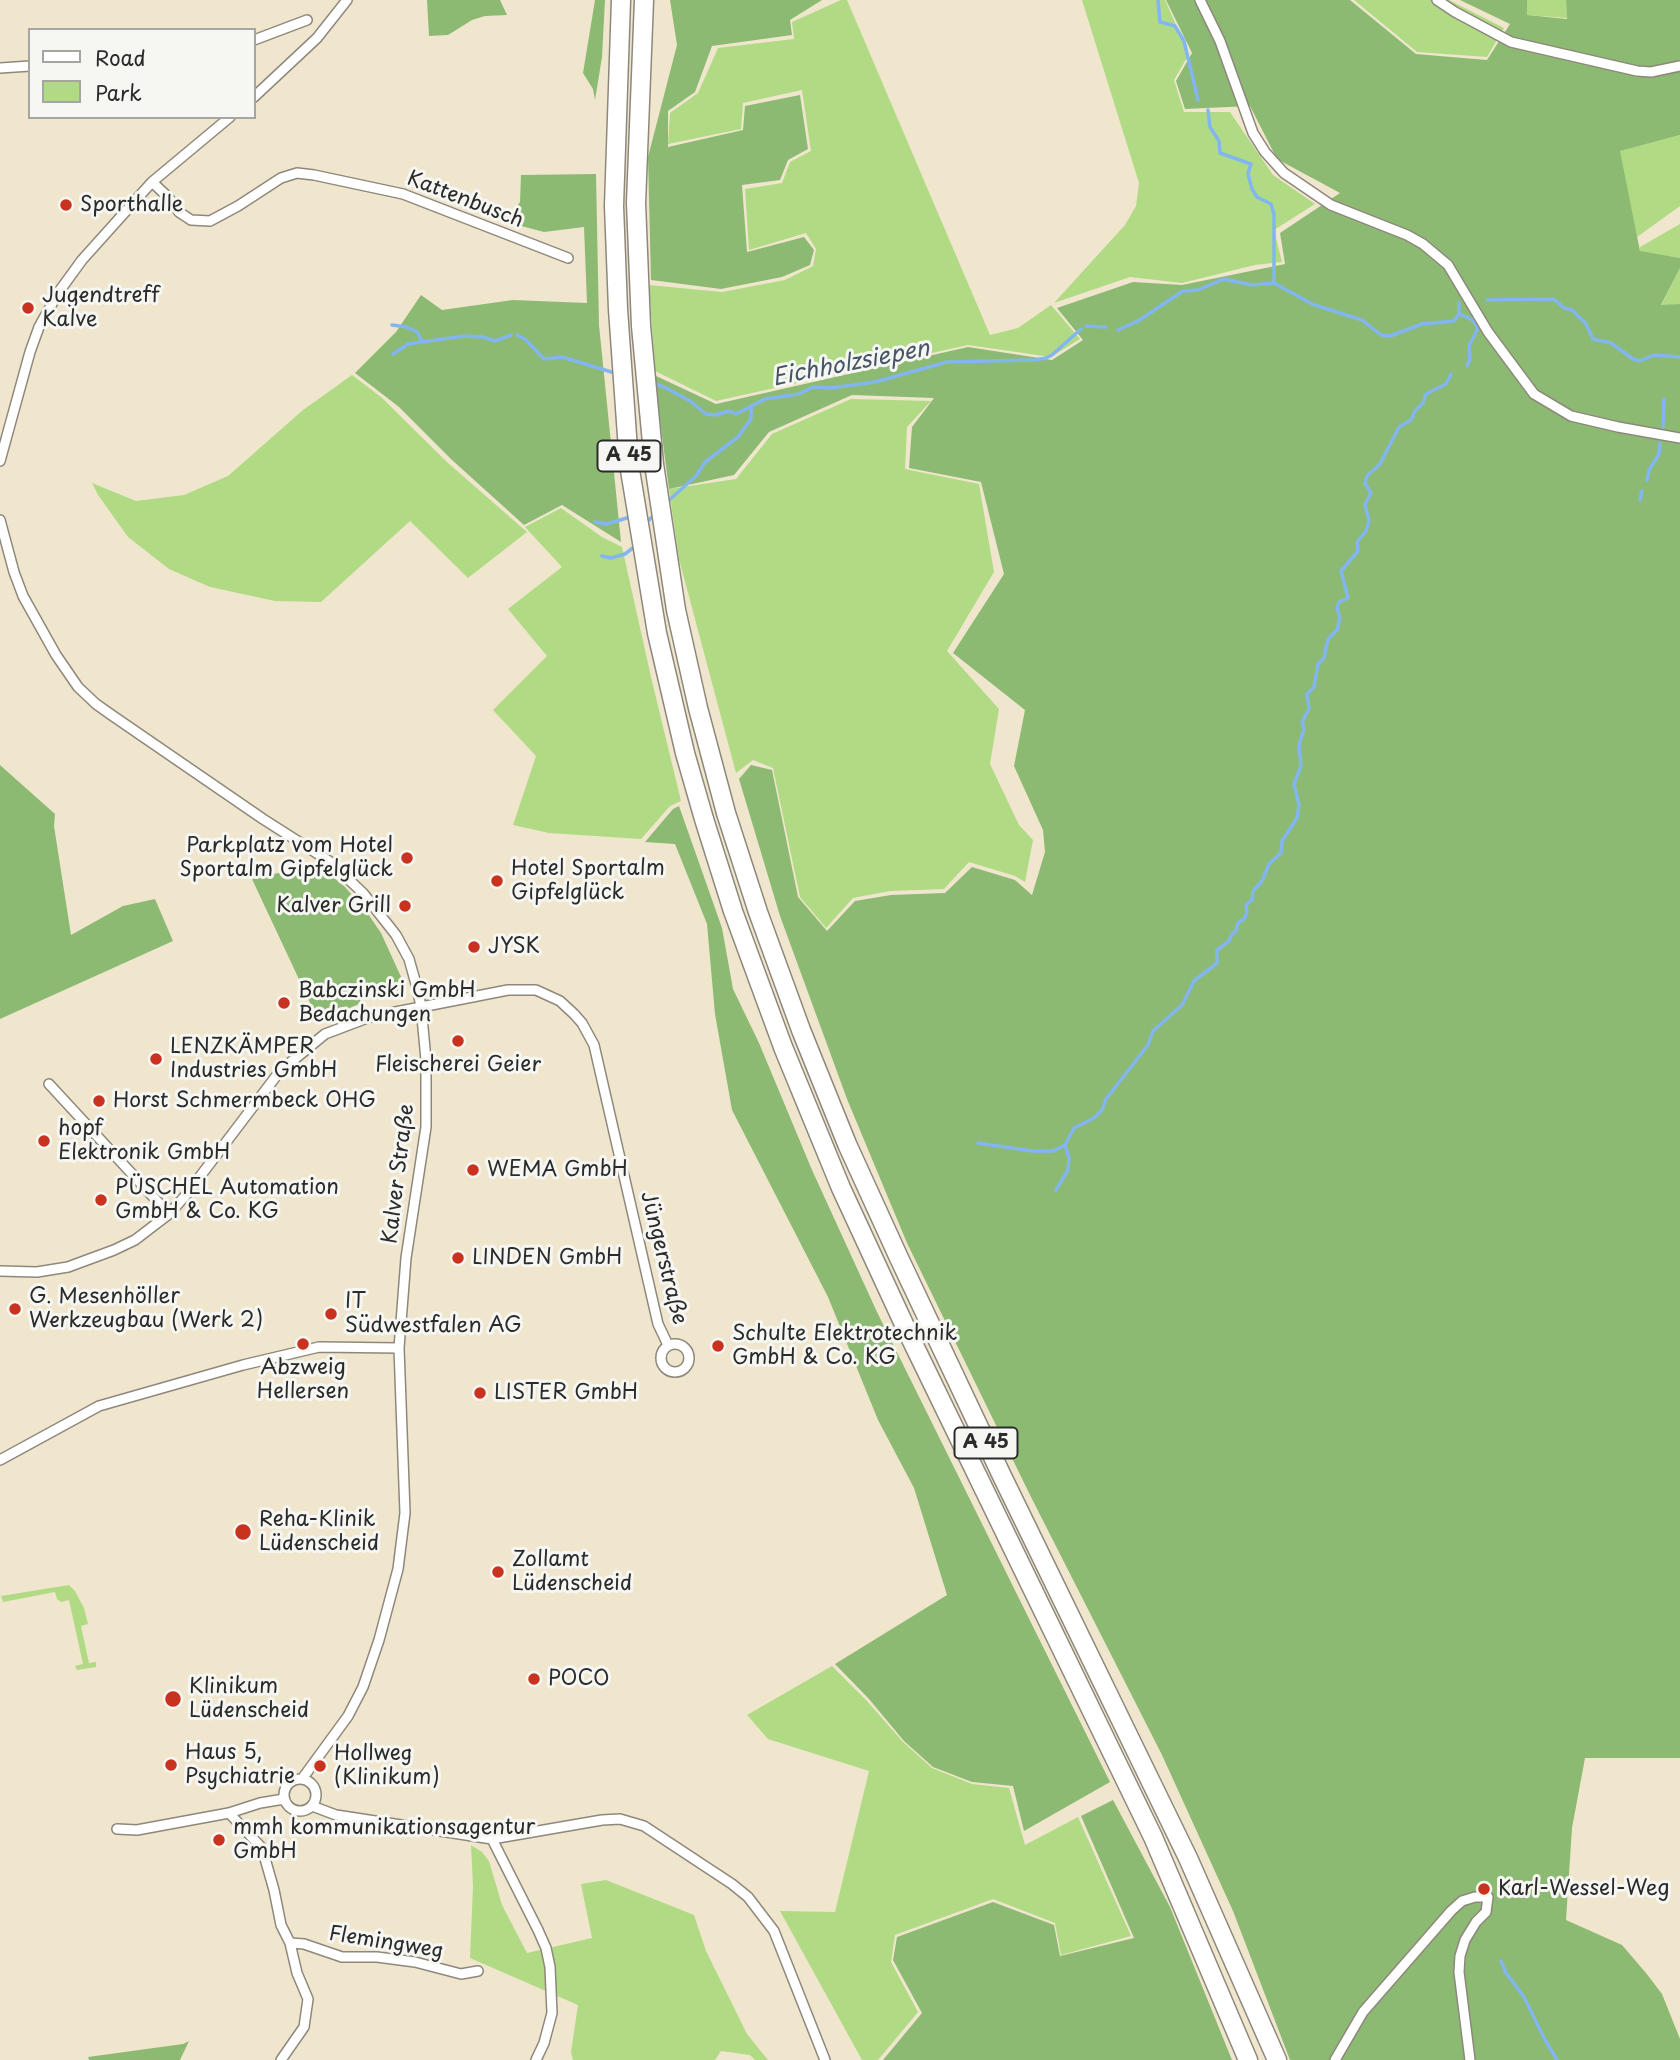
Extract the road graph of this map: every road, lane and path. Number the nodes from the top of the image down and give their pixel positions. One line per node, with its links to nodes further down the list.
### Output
1 (346, 0): 11 (street)
2 (621, 0): 36 (highway, A 45)
3 (644, 0): 37 (highway, A 45)
4 (1200, 0): 15 (street)
5 (1437, 0): 8 (street)
6 (307, 20): 7 (street)
7 (256, 39)
8 (1680, 65)
9 (28, 66): 10 (street)
10 (0, 68)
11 (256, 92)
12 (228, 119): 13 (street)
13 (152, 183): 14 (street, Kattenbusch); 16 (street)
14 (568, 258)
15 (1680, 438)
16 (0, 461)
17 (0, 520): 18 (street, Kalver Straße)
18 (421, 1006): 20 (street, Jüngerstraße); 22 (street, Jüngerstraße); 23 (street, Kalver Straße)
19 (49, 1084): 20 (street)
20 (169, 1213): 21 (street, Jüngerstraße)
21 (0, 1271)
22 (668, 1345)
23 (399, 1348): 24 (street); 25 (street, Kalver Straße)
24 (0, 1460)
25 (302, 1779): 26 (street); 27 (street)
26 (284, 1799): 27 (street); 28 (street)
27 (312, 1806): 30 (street)
28 (229, 1813): 29 (street); 31 (street)
29 (117, 1829)
30 (492, 1839): 34 (street); 35 (street)
31 (290, 1943): 32 (street, Flemingweg); 33 (street)
32 (478, 1971)
33 (281, 2060)
34 (536, 2060)
35 (825, 2060)
36 (1248, 2060)
37 (1276, 2060)
38 (1335, 2060): 39 (street)
39 (1470, 2060)

